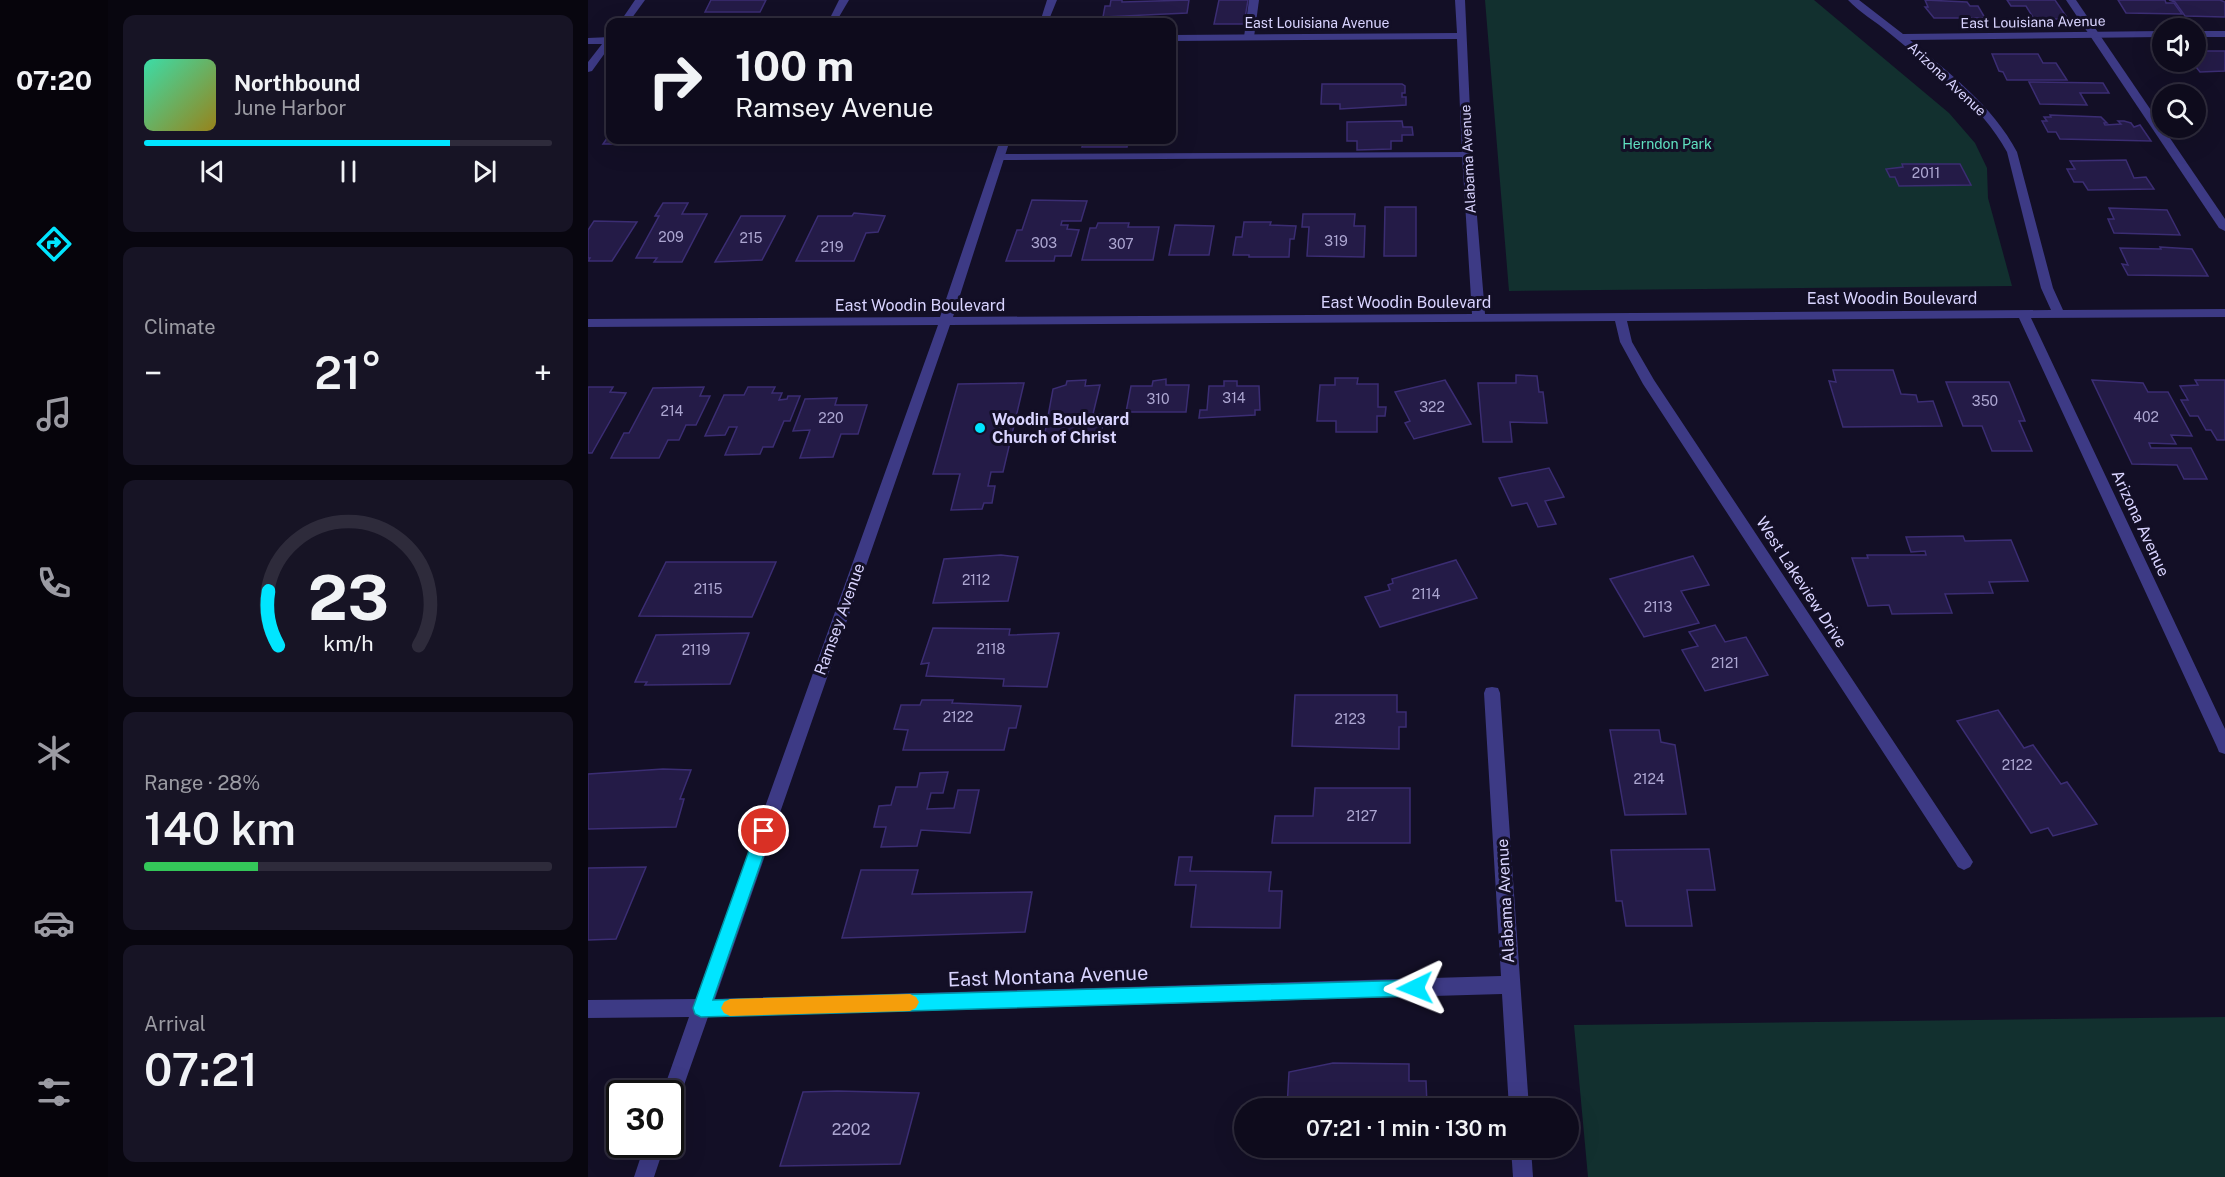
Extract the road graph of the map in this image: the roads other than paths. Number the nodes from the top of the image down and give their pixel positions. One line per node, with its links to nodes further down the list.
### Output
1 (640, 0): 8 (street)
2 (844, 0): 9 (street)
3 (1052, 0): 10 (street)
4 (1254, 0): 16 (street)
5 (1460, 0): 15 (street, Alabama Avenue)
6 (1853, 0): 18 (street, Arizona Avenue)
7 (2071, 0): 11 (street)
8 (627, 18)
9 (833, 18)
10 (1045, 18)
11 (2094, 34): 12 (street, East Louisiana Avenue); 18 (street, East Louisiana Avenue); 26 (street)
12 (2152, 34)
13 (2206, 34): 14 (street)
14 (2225, 34)
15 (1463, 36): 16 (street, East Louisiana Avenue); 24 (street, Alabama Avenue)
16 (1249, 37): 17 (street, East Louisiana Avenue)
17 (1176, 38)
18 (1903, 38): 27 (street, Arizona Avenue)
19 (588, 41): 20 (street)
20 (606, 41)
21 (606, 46): 22 (street)
22 (588, 69)
23 (1004, 144): 25 (street, Ramsey Avenue)
24 (1467, 155): 25 (street); 31 (street, Alabama Avenue)
25 (1000, 156): 32 (street, Ramsey Avenue)
26 (2225, 228)
27 (2058, 313): 28 (street, East Woodin Boulevard); 29 (street, East Woodin Boulevard)
28 (2225, 313)
29 (2024, 314): 30 (street, East Woodin Boulevard); 35 (street, Arizona Avenue)
30 (1620, 317): 31 (street, East Woodin Boulevard); 36 (street, West Lakeview Drive)
31 (1479, 318): 32 (street, East Woodin Boulevard)
32 (945, 322): 33 (street, East Woodin Boulevard); 38 (street, Ramsey Avenue)
33 (588, 323)
34 (1492, 693): 37 (street, Alabama Avenue)
35 (2225, 747)
36 (1964, 862)
37 (1510, 985): 38 (street, East Montana Avenue); 41 (street, Alabama Avenue)
38 (701, 1008): 39 (street, East Montana Avenue); 40 (street, Ramsey Avenue)
39 (588, 1009)
40 (676, 1080)
41 (1518, 1098)
42 (650, 1158): 44 (street)
43 (1522, 1158): 45 (street)
44 (644, 1177)
45 (1523, 1177)

